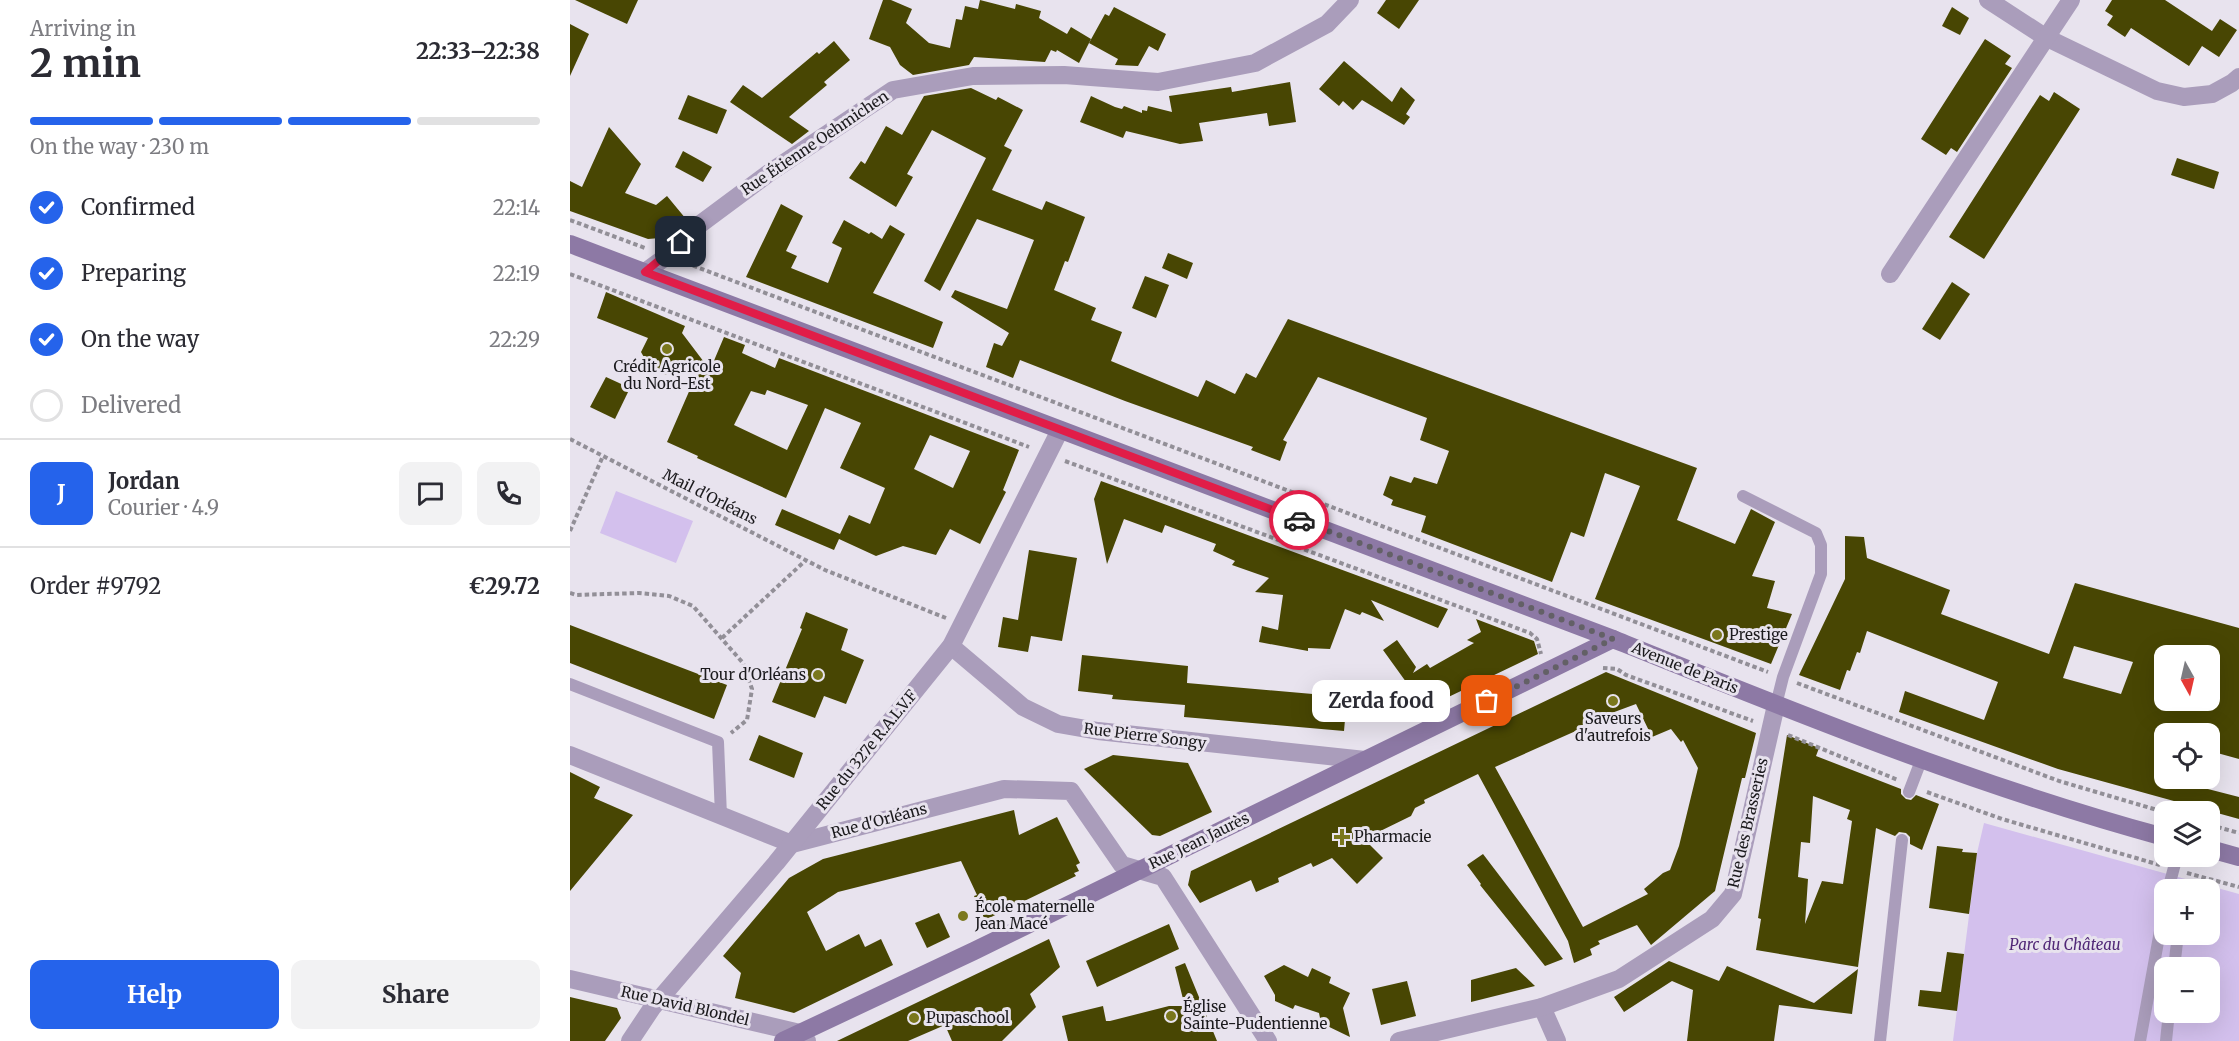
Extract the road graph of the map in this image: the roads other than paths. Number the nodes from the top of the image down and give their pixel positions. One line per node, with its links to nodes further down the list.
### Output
1 (1350, 0): 7 (street, Rue Étienne Oehmichen)
2 (1988, 0): 4 (street)
3 (2071, 0): 4 (street)
4 (2045, 37): 5 (street); 8 (street)
5 (2239, 77)
6 (570, 244): 7 (main road, Avenue de Paris)
7 (645, 272): 9 (main road, Avenue de Paris)
8 (1890, 274)
9 (1060, 430): 11 (main road, Avenue de Paris); 12 (street, Rue du 327e R.A.L.V.F)
10 (1743, 496): 14 (lane)
11 (1613, 639): 14 (main road, Avenue de Paris); 17 (main road, Rue Jean Jaurès)
12 (951, 646): 17 (street, Rue Pierre Songy); 22 (street, Rue du 327e R.A.L.V.F)
13 (570, 684): 19 (lane)
14 (1776, 705): 16 (main road, Avenue de Paris); 29 (street, Rue des Brasseries)
15 (570, 755): 19 (street)
16 (1922, 758): 18 (lane); 20 (main road, Avenue de Paris)
17 (1365, 760): 25 (main road, Rue Jean Jaurès)
18 (1910, 789)
19 (721, 816): 22 (street)
20 (2154, 834)
21 (1902, 840): 36 (lane)
22 (792, 844): 25 (street, Rue d'Orléans); 28 (street, Rue du 327e R.A.L.V.F)
23 (2220, 852): 24 (main road)
24 (2239, 857)
25 (1140, 870): 31 (main road, Rue Jean Jaurès); 33 (street, Rue d'Orléans)
26 (2157, 945): 37 (lane)
27 (570, 979): 28 (street, Rue David Blondel)
28 (660, 999): 31 (street, Rue David Blondel); 32 (street, Rue du 327e R.A.L.V.F)
29 (1542, 1007): 34 (street, Rue des Brasseries); 35 (street)
30 (2168, 1023): 38 (lane)
31 (797, 1038)
32 (630, 1041)
33 (1268, 1041)
34 (1399, 1041)
35 (1557, 1041)
36 (1880, 1041)
37 (2140, 1041)
38 (2166, 1041)

